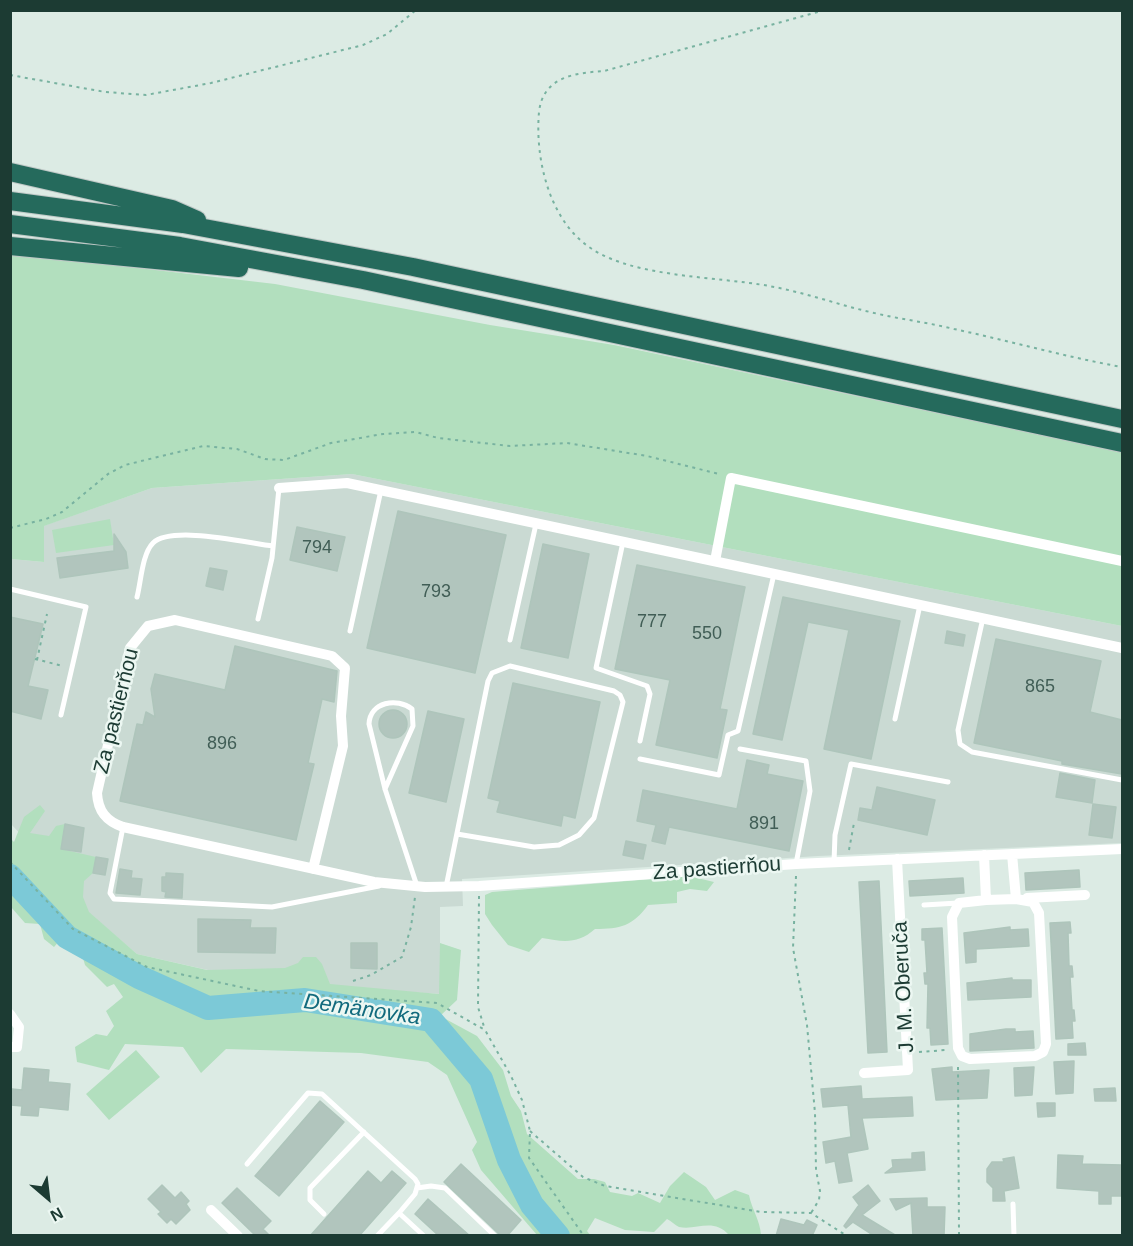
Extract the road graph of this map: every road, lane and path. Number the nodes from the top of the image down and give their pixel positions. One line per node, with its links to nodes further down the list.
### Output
1 (416, 10): 3 (path)
2 (825, 10): 10 (path)
3 (10, 75)
4 (10, 172): 7 (highway)
5 (10, 201): 7 (highway)
6 (10, 224): 9 (highway)
7 (225, 231): 11 (highway)
8 (10, 246): 9 (highway)
9 (363, 280): 12 (highway)
10 (1122, 367)
11 (1122, 419)
12 (1122, 443)
13 (731, 478): 17 (path); 20 (street); 21 (street)
14 (279, 488): 15 (street); 19 (lane)
15 (381, 490): 16 (street); 29 (lane)
16 (536, 524): 18 (street); 30 (lane)
17 (10, 528)
18 (623, 542): 20 (street); 35 (lane)
19 (273, 546): 24 (lane); 28 (lane)
20 (715, 561): 22 (street)
21 (1122, 561)
22 (774, 574): 25 (street); 37 (lane)
23 (10, 589): 32 (lane)
24 (137, 597)
25 (920, 605): 27 (street); 34 (lane)
26 (47, 614): 32 (path)
27 (983, 618): 31 (street); 38 (lane)
28 (258, 619)
29 (350, 631)
30 (510, 640)
31 (1122, 648)
32 (72, 668): 33 (lane)
33 (61, 715)
34 (895, 719)
35 (640, 741)
36 (740, 749): 51 (lane)
37 (640, 759)
38 (1122, 780)
39 (948, 782): 50 (lane)
40 (385, 789): 40 (lane); 54 (lane)
41 (854, 823): 48 (path)
42 (123, 826): 52 (street, Za pastierňou); 52 (street, Za pastierňou); 53 (lane)
43 (457, 834): 43 (lane); 56 (lane)
44 (1122, 849): 45 (street, Za pastierňou)
45 (1012, 854): 46 (street, Za pastierňou); 58 (street)
46 (984, 855): 47 (street, Za pastierňou); 59 (street)
47 (897, 859): 48 (street, Za pastierňou); 66 (street, J. M. Oberuča)
48 (847, 861): 50 (street, Za pastierňou)
49 (10, 862): 64 (path)
50 (834, 862): 51 (street, Za pastierňou)
51 (796, 864): 55 (street, Za pastierňou); 76 (path)
52 (314, 869): 53 (street, Za pastierňou)
53 (386, 884): 54 (street, Za pastierňou)
54 (417, 886): 56 (street, Za pastierňou); 62 (path)
55 (479, 886): 56 (street, Za pastierňou); 64 (path)
56 (446, 887)
57 (1085, 895): 58 (street)
58 (1020, 898): 59 (street); 67 (street)
59 (986, 900): 60 (street)
60 (959, 903): 61 (lane); 67 (street)
61 (924, 905)
62 (353, 981)
63 (10, 1014): 65 (street)
64 (485, 1030): 69 (path)
65 (10, 1047)
66 (907, 1052): 67 (path); 68 (street, J. M. Oberuča)
67 (961, 1053): 84 (path)
68 (864, 1073)
69 (530, 1131): 76 (path); 82 (path)
70 (364, 1132): 71 (lane); 72 (lane); 77 (lane)
71 (247, 1164)
72 (417, 1188): 75 (lane); 81 (lane)
73 (1013, 1204): 85 (lane)
74 (211, 1210): 78 (street)
75 (399, 1212): 79 (lane); 80 (lane)
76 (811, 1213): 83 (path)
77 (324, 1214)
78 (238, 1236)
79 (377, 1236)
80 (424, 1236)
81 (495, 1236)
82 (584, 1236)
83 (847, 1236)
84 (959, 1236)
85 (1014, 1236)

